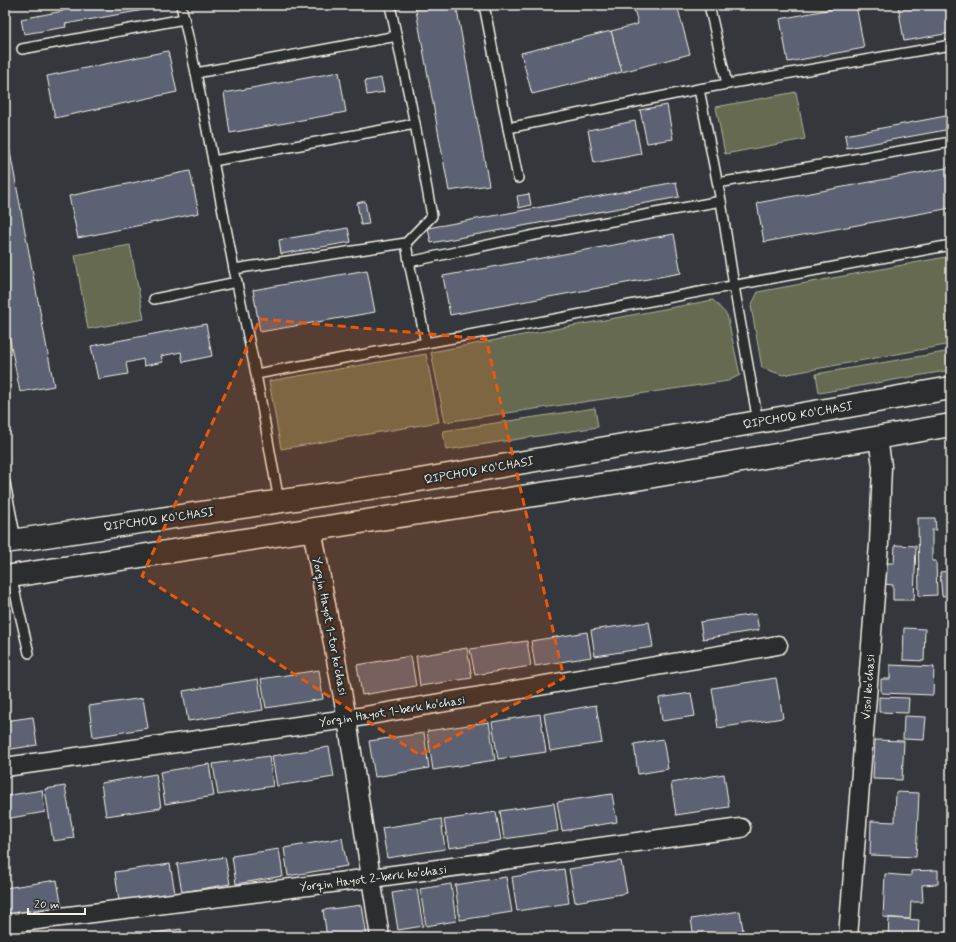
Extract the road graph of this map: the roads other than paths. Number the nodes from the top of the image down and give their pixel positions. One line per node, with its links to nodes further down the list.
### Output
1 (181, 5): 5 (lane)
2 (390, 5): 6 (lane)
3 (484, 5): 13 (lane)
4 (709, 5): 10 (lane)
5 (184, 19): 8 (lane); 9 (lane)
6 (397, 36): 9 (lane); 12 (lane)
7 (951, 45): 10 (lane)
8 (22, 49)
9 (196, 73): 15 (lane)
10 (727, 84): 11 (lane)
11 (699, 90): 13 (lane); 17 (lane)
12 (415, 124): 15 (lane); 19 (lane)
13 (508, 128): 16 (lane)
14 (951, 142): 17 (lane)
15 (214, 161): 22 (lane)
16 (518, 178)
17 (718, 183): 18 (lane)
18 (721, 201): 21 (lane); 24 (lane)
19 (406, 243): 21 (lane); 22 (lane)
20 (951, 245): 24 (lane)
21 (409, 262): 26 (lane)
22 (234, 268): 23 (lane)
23 (237, 282): 25 (lane); 27 (lane)
24 (734, 286): 26 (lane); 29 (lane)
25 (154, 299)
26 (426, 343): 27 (lane)
27 (256, 374): 34 (lane)
28 (951, 388): 29 (main road, QIPCHOQ KO'CHASI)
29 (758, 422): 33 (main road, QIPCHOQ KO'CHASI)
30 (951, 424): 31 (main road)
31 (878, 438): 35 (main road); 49 (street, Visol koʻchasi)
32 (5, 483): 38 (lane)
33 (390, 485): 34 (main road, QIPCHOQ KO'CHASI); 35 (main road)
34 (279, 501): 37 (main road, QIPCHOQ KO'CHASI)
35 (394, 517): 36 (main road)
36 (312, 529): 39 (main road); 43 (street, Yorqin Hayot 1-tor koʻchasi)
37 (80, 531): 38 (main road, QIPCHOQ KO'CHASI); 39 (main road)
38 (10, 541)
39 (86, 564): 40 (main road)
40 (8, 576): 42 (lane)
41 (778, 645): 43 (street, Yorqin Hayot 1-berk koʻchasi)
42 (29, 653)
43 (347, 719): 44 (street, Yorqin Hayot 1-berk koʻchasi); 46 (street, Yorqin Hayot 1-tor koʻchasi)
44 (5, 767)
45 (740, 828): 46 (street, Yorqin Hayot 2-berk koʻchasi)
46 (372, 878): 47 (street, Yorqin Hayot 2-berk koʻchasi); 48 (street, Yorqin Hayot 1-tor koʻchasi)
47 (5, 924)
48 (380, 937)
49 (848, 937)

